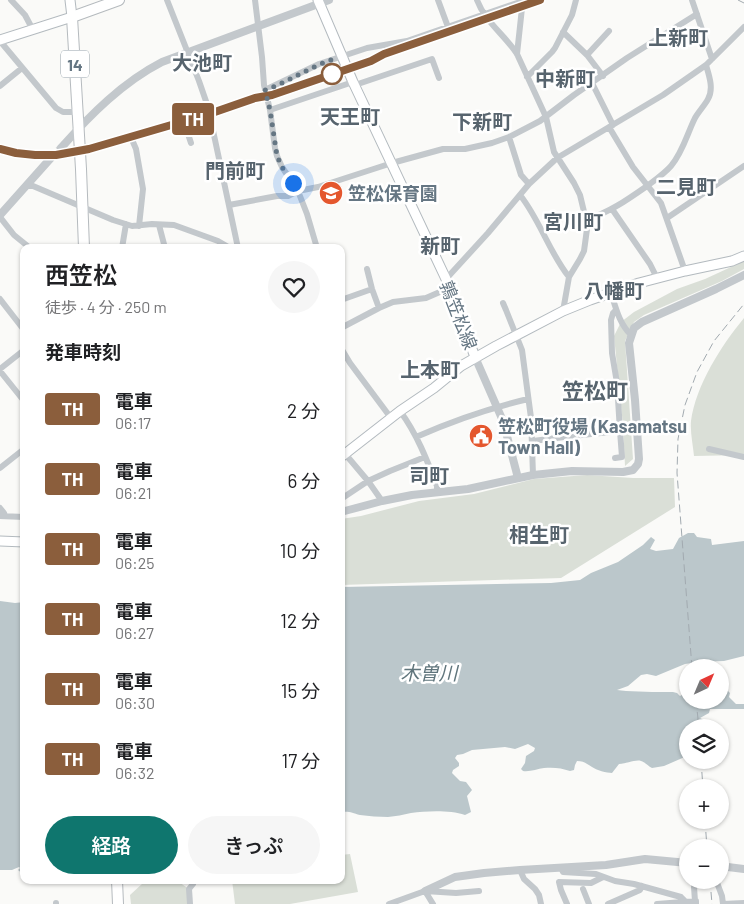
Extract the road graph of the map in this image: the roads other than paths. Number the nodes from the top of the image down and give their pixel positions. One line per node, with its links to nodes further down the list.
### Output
1 (11, 0): 20 (street)
2 (70, 0): 16 (main road)
3 (120, 0): 16 (main road)
4 (168, 0): 24 (street)
5 (255, 0): 17 (street)
6 (329, 0): 12 (street)
7 (438, 0): 18 (street)
8 (478, 0): 14 (street)
9 (526, 0): 14 (street)
10 (576, 0): 22 (street)
11 (692, 0): 15 (street)
12 (319, 2): 17 (street); 27 (main road, 鶉笠松線)
13 (522, 8): 25 (street)
14 (484, 14): 18 (street); 25 (street)
15 (697, 14): 28 (street); 31 (street)
16 (72, 17): 20 (main road); 39 (main road, 14)
17 (258, 27): 24 (street); 37 (street)
18 (448, 27): 27 (street)
19 (743, 29): 28 (street)
20 (33, 30): 23 (main road)
21 (609, 31): 26 (street)
22 (563, 32): 26 (street); 32 (street)
23 (0, 41): 30 (street)
24 (188, 53): 40 (street); 43 (street)
25 (517, 54): 32 (street)
26 (587, 54): 31 (street)
27 (343, 56): 34 (main road, 鶉笠松線); 37 (street)
28 (712, 59): 29 (street)
29 (706, 65): 42 (street); 53 (street)
30 (22, 68): 36 (street); 39 (street)
31 (603, 76): 35 (street)
32 (527, 77): 41 (street)
33 (439, 78): 34 (street)
34 (354, 83): 38 (street); 50 (main road, 鶉笠松線)
35 (592, 83): 41 (street); 42 (street)
36 (0, 86)
37 (265, 90): 38 (street)
38 (270, 110): 55 (street)
39 (78, 112): 43 (main road, 14)
40 (210, 118): 46 (street); 57 (street)
41 (546, 118): 44 (street); 48 (street)
42 (611, 126): 48 (street); 53 (street)
43 (79, 129): 47 (street); 58 (main road, 14)
44 (509, 137): 50 (street); 52 (street)
45 (133, 142): 65 (street)
46 (191, 143)
47 (61, 148)
48 (557, 158): 52 (street); 62 (street)
49 (50, 159): 54 (street)
50 (392, 164): 55 (street); 79 (main road, 鶉笠松線)
51 (744, 166): 61 (street)
52 (529, 184): 56 (street)
53 (648, 185): 59 (street); 61 (street)
54 (26, 186): 58 (street); 60 (street)
55 (298, 191): 57 (street); 72 (street)
56 (520, 195): 77 (street); 79 (street)
57 (229, 205): 71 (street)
58 (82, 208): 63 (street); 67 (main road, 14)
59 (612, 209): 62 (street); 78 (street)
60 (0, 216): 66 (street)
61 (667, 218): 75 (street)
62 (586, 220): 77 (street)
63 (126, 224): 65 (street); 68 (street)
64 (159, 225): 65 (street); 69 (street); 70 (street)
65 (139, 226)
66 (25, 244)
67 (84, 244)
68 (123, 244)
69 (164, 244)
70 (223, 244)
71 (237, 244)
72 (316, 244)
73 (744, 256): 75 (main road)
74 (367, 269): 80 (street)
75 (685, 271): 78 (main road)
76 (744, 275): 91 (street)
77 (570, 277): 87 (street)
78 (657, 278): 81 (main road)
79 (447, 283): 85 (street); 94 (main road, 鶉笠松線)
80 (372, 289): 82 (street); 85 (street)
81 (611, 293): 86 (street); 87 (main road)
82 (345, 299)
83 (0, 300): 88 (street)
84 (502, 303): 90 (street)
85 (379, 308): 89 (street)
86 (616, 310): 91 (street); 101 (street)
87 (563, 312): 90 (main road)
88 (20, 325)
89 (345, 326)
90 (517, 335): 94 (main road); 97 (street)
91 (631, 335): 112 (street)
92 (20, 353): 95 (street)
93 (345, 355): 100 (street)
94 (475, 357): 98 (street); 99 (main road)
95 (0, 370): 96 (street)
96 (20, 396)
97 (528, 399): 98 (street); 103 (street)
98 (498, 408): 102 (street); 113 (street)
99 (400, 411): 100 (main road); 102 (street)
100 (391, 418): 105 (main road)
101 (620, 431): 103 (street); 110 (street)
102 (416, 437): 108 (street)
103 (532, 441): 112 (street)
104 (709, 449): 109 (street)
105 (345, 451)
106 (20, 452): 111 (street)
107 (345, 456): 114 (street)
108 (425, 457): 114 (street); 115 (street)
109 (744, 457)
110 (615, 458)
111 (0, 468)
112 (533, 475): 113 (street)
113 (518, 478): 115 (street)
114 (368, 481): 116 (street); 117 (street)
115 (438, 492): 117 (street)
116 (345, 496)
117 (382, 501): 119 (street)
118 (0, 508): 120 (street)
119 (345, 511)
120 (2, 516): 121 (street)
121 (20, 517)
122 (0, 542): 123 (main road)
123 (20, 542)
124 (679, 862): 126 (street)
125 (729, 867): 127 (street)
126 (561, 868): 128 (street); 129 (street)
127 (744, 869)
128 (520, 870): 136 (street); 148 (street)
129 (603, 878): 132 (street); 149 (street)
130 (117, 884): 143 (main road)
131 (193, 884): 144 (street)
132 (642, 886): 140 (street); 151 (street)
133 (583, 889): 150 (street)
134 (694, 889): 141 (street)
135 (719, 889): 153 (street)
136 (425, 891): 137 (street); 138 (street); 147 (street)
137 (479, 891)
138 (410, 897): 139 (street); 146 (street)
139 (401, 902): 145 (street)
140 (686, 902): 141 (street); 152 (street)
141 (696, 902)
142 (744, 903): 153 (street)
143 (118, 904)
144 (190, 904)
145 (390, 904)
146 (414, 904)
147 (433, 904)
148 (541, 904)
149 (567, 904)
150 (589, 904)
151 (608, 904)
152 (656, 904)
153 (723, 904)

